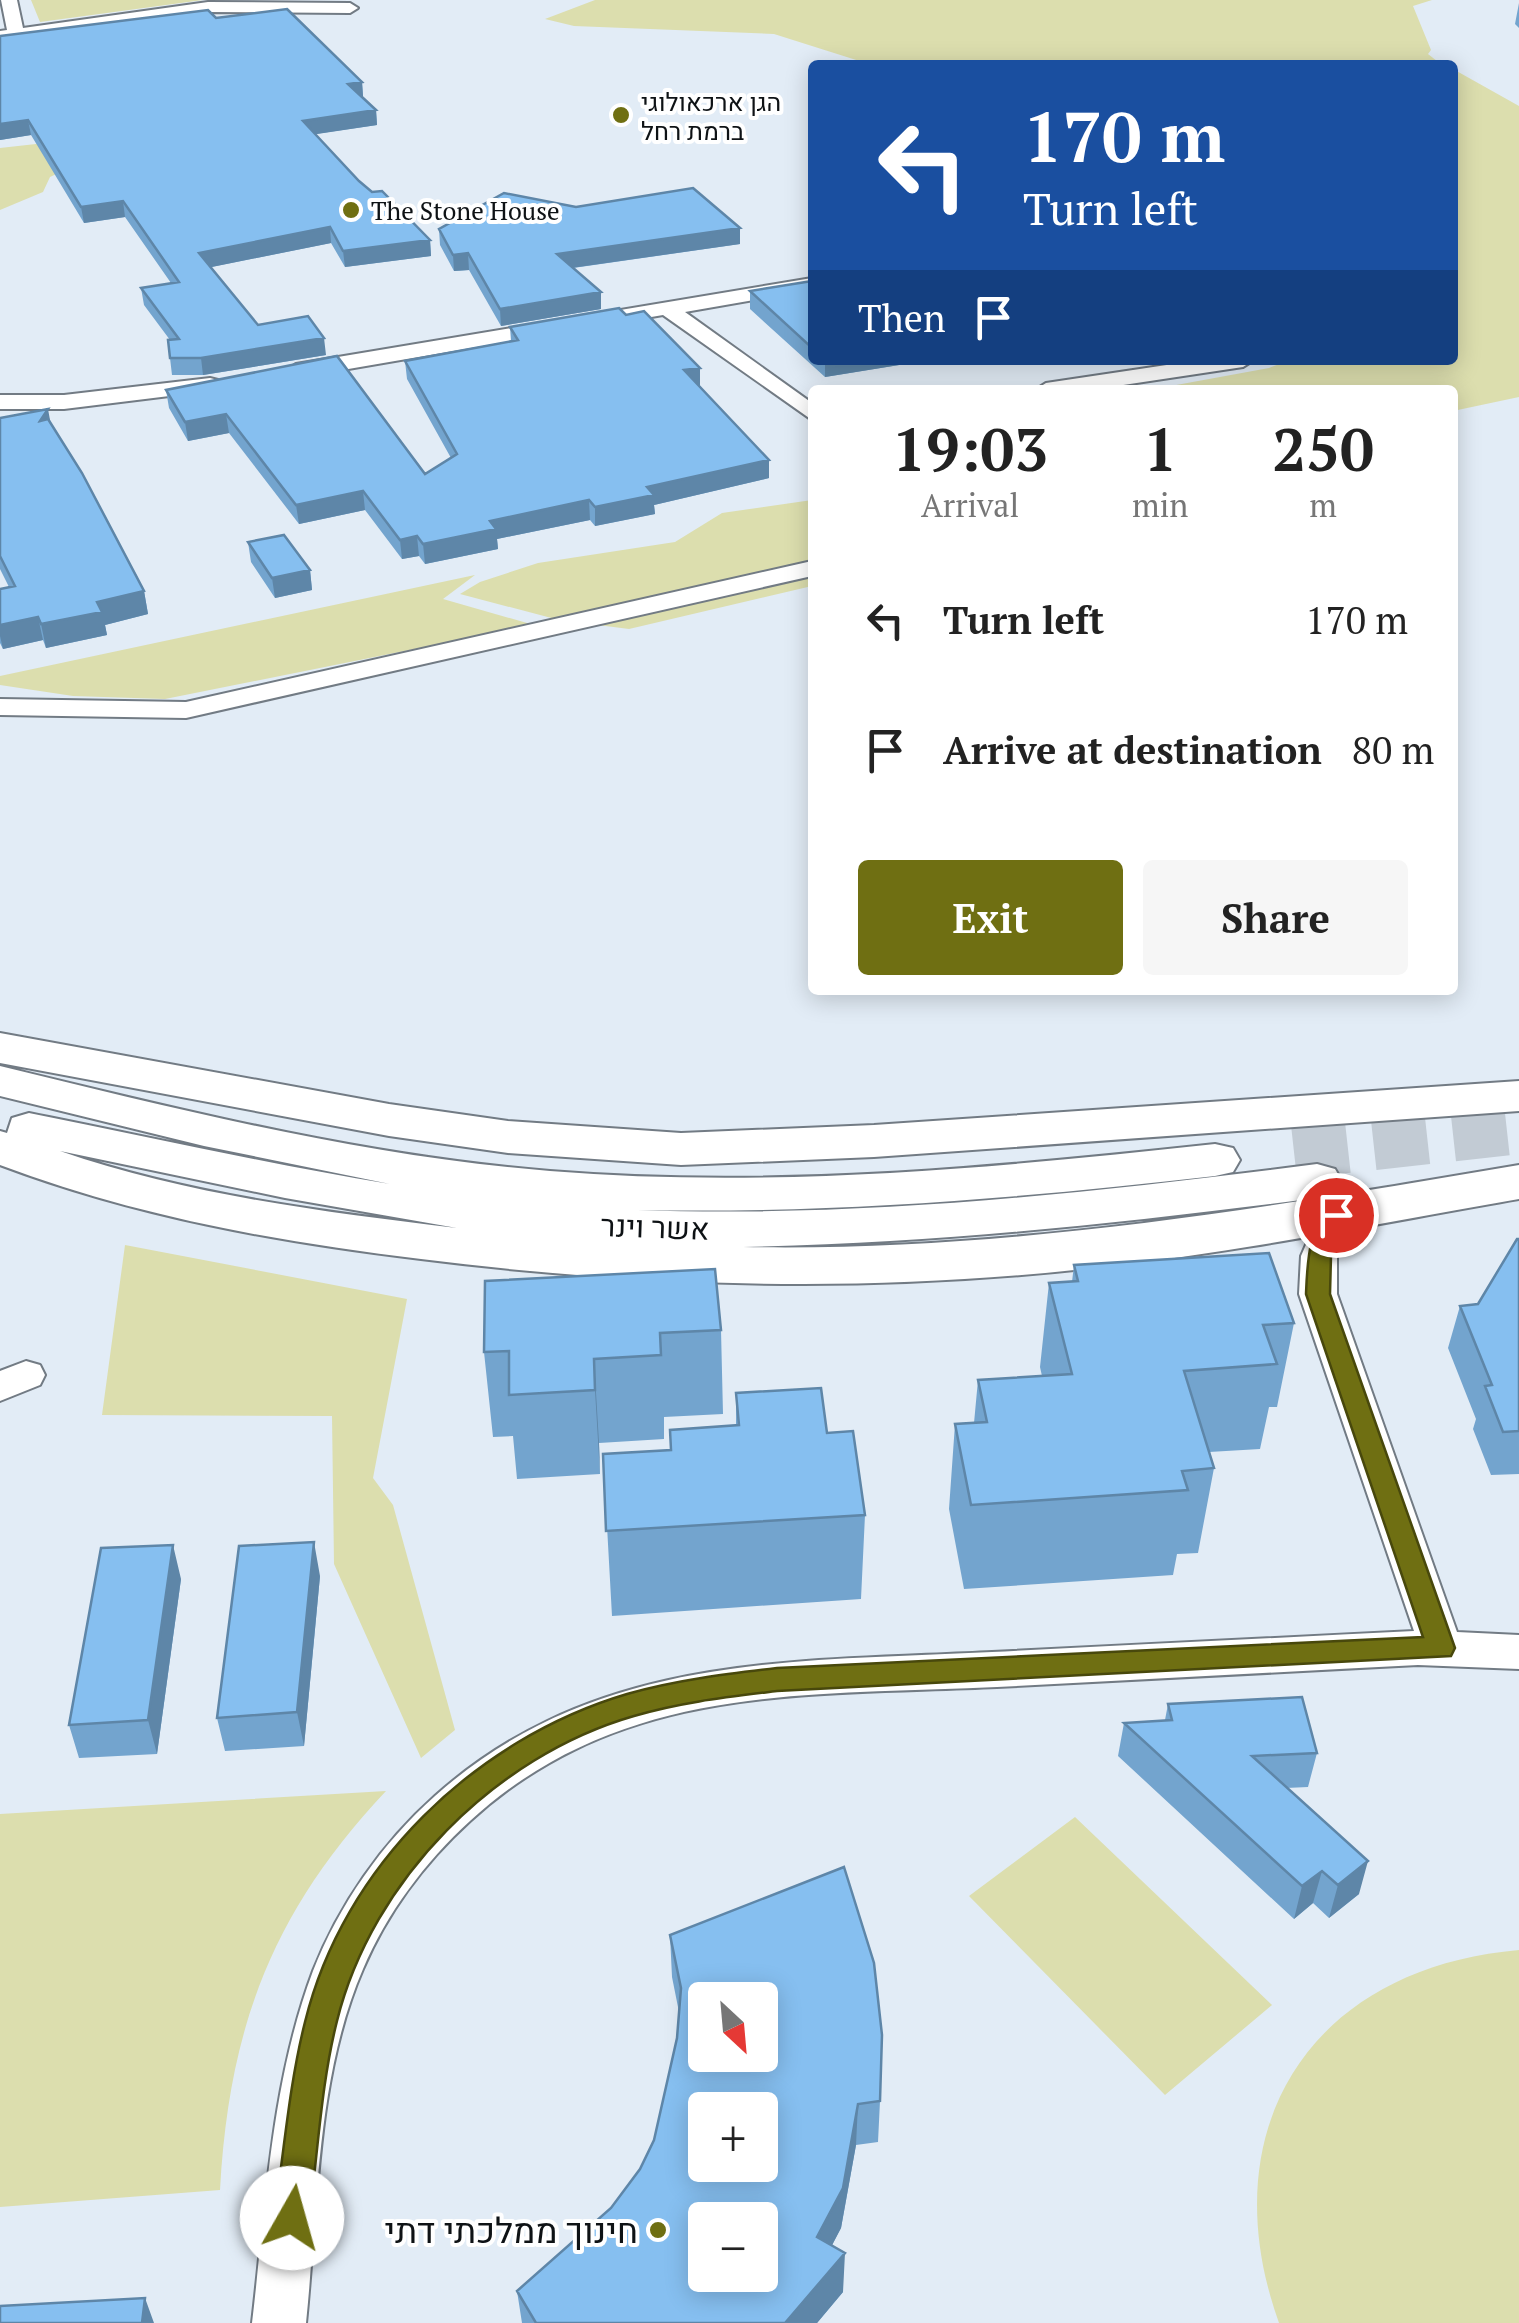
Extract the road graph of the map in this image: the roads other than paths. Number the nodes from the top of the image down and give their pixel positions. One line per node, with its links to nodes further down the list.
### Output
1 (9, 0): 3 (street)
2 (350, 8): 3 (street)
3 (8, 34)
4 (808, 285): 5 (street)
5 (666, 308): 7 (street); 11 (street)
6 (1210, 365): 9 (street)
7 (279, 374)
8 (240, 380): 10 (street)
9 (1079, 385)
10 (0, 402)
11 (808, 410)
12 (808, 570): 13 (street)
13 (0, 708)
14 (0, 1048): 16 (main road)
15 (0, 1082): 20 (main road, אשר וינר)
16 (1519, 1096)
17 (0, 1124): 20 (main road, אשר וינר)
18 (0, 1147): 20 (main road)
19 (1519, 1182): 20 (main road)
20 (1316, 1183): 21 (street)
21 (1441, 1648): 22 (street); 23 (street)
22 (1519, 1652)
23 (279, 2323)

